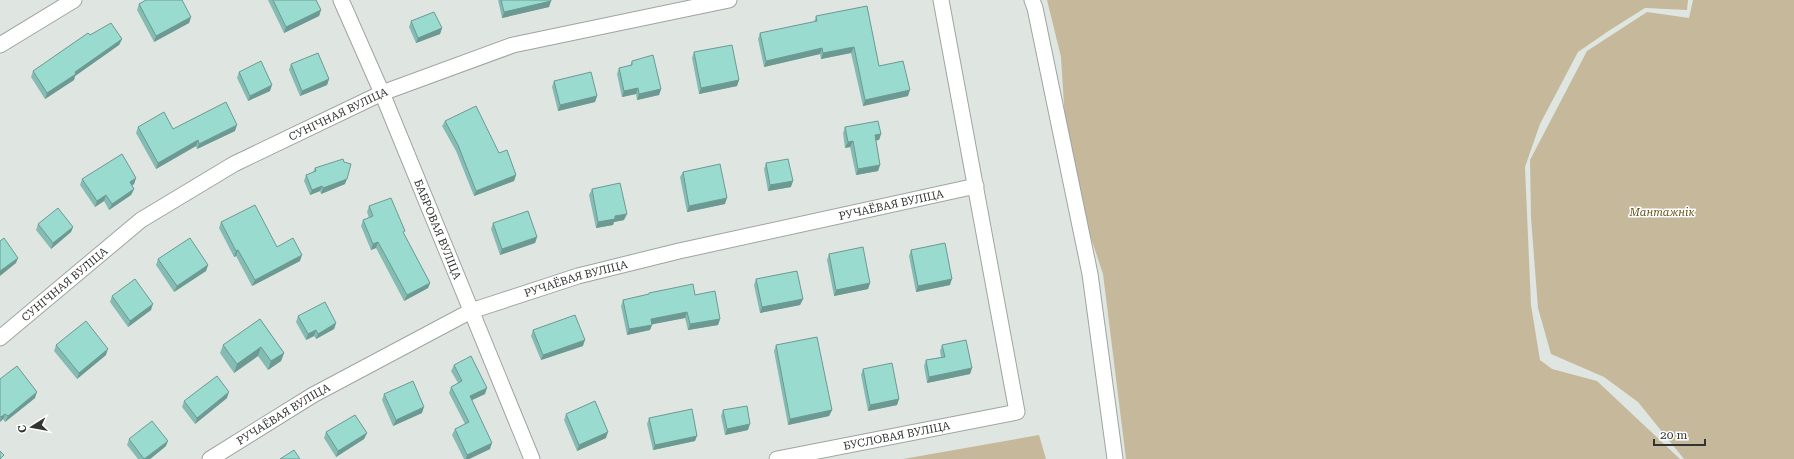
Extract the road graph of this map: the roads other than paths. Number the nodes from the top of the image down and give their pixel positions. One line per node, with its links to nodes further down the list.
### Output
1 (74, 0): 6 (street)
2 (341, 0): 7 (street, БАБРОВАЯ ВУЛІЦА)
3 (729, 0): 7 (street, СУНІЧНАЯ ВУЛІЦА)
4 (941, 0): 8 (street)
5 (1032, 0): 14 (street)
6 (0, 45)
7 (382, 93): 9 (street, БАБРОВАЯ ВУЛІЦА); 10 (street, СУНІЧНАЯ ВУЛІЦА)
8 (976, 186): 9 (street, РУЧАЁВАЯ ВУЛІЦА); 13 (street, БУСЛОВАЯ ВУЛІЦА)
9 (471, 311): 11 (street, РУЧАЁВАЯ ВУЛІЦА); 12 (street, БАБРОВАЯ ВУЛІЦА)
10 (0, 338)
11 (210, 459)
12 (532, 459)
13 (777, 459)
14 (1115, 459)

